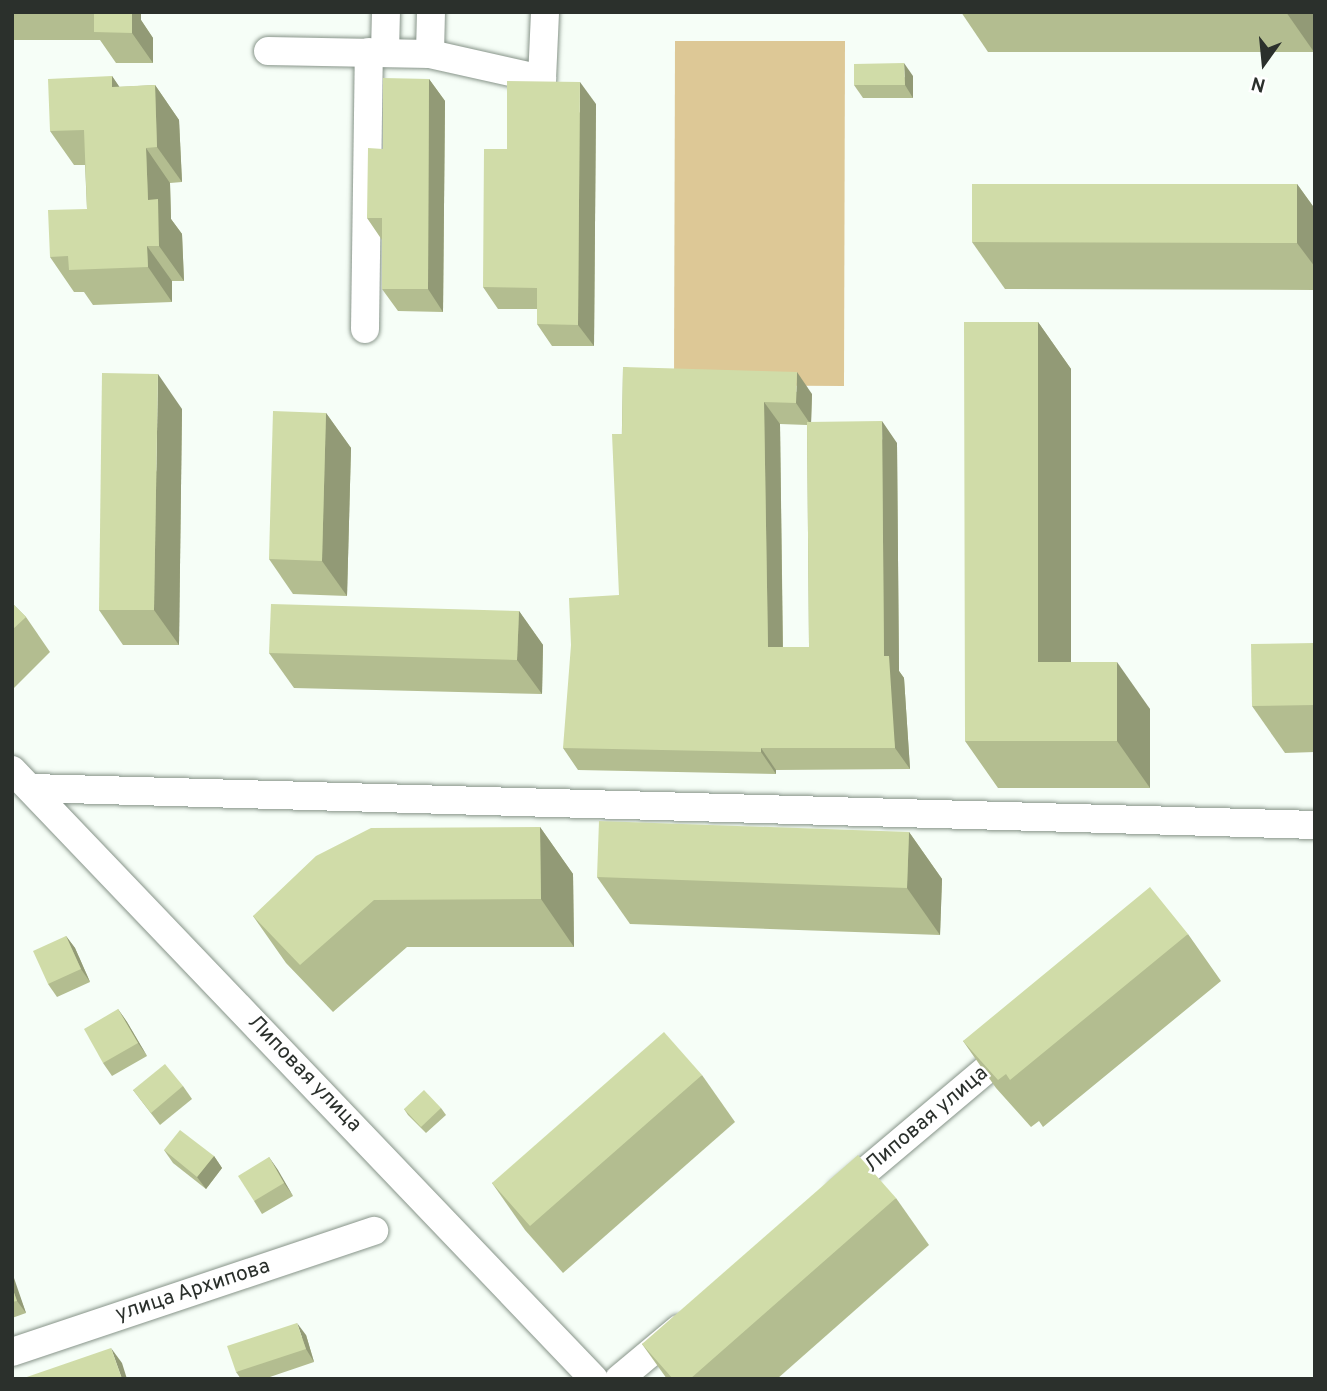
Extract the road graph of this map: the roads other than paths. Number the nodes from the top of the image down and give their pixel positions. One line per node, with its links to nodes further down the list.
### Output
1 (386, 12): 5 (street)
2 (431, 12): 6 (street)
3 (545, 12): 6 (street)
4 (268, 51): 5 (street)
5 (377, 52): 6 (street); 7 (street)
6 (430, 54)
7 (365, 329)
8 (22, 779): 9 (street); 15 (street, Липовая улица)
9 (1315, 825)
10 (1034, 1030): 11 (street, Липовая улица)
11 (823, 1208)
12 (374, 1231): 14 (street, улица Архипова)
13 (697, 1314): 16 (street)
14 (12, 1352)
15 (594, 1379)
16 (619, 1379)

